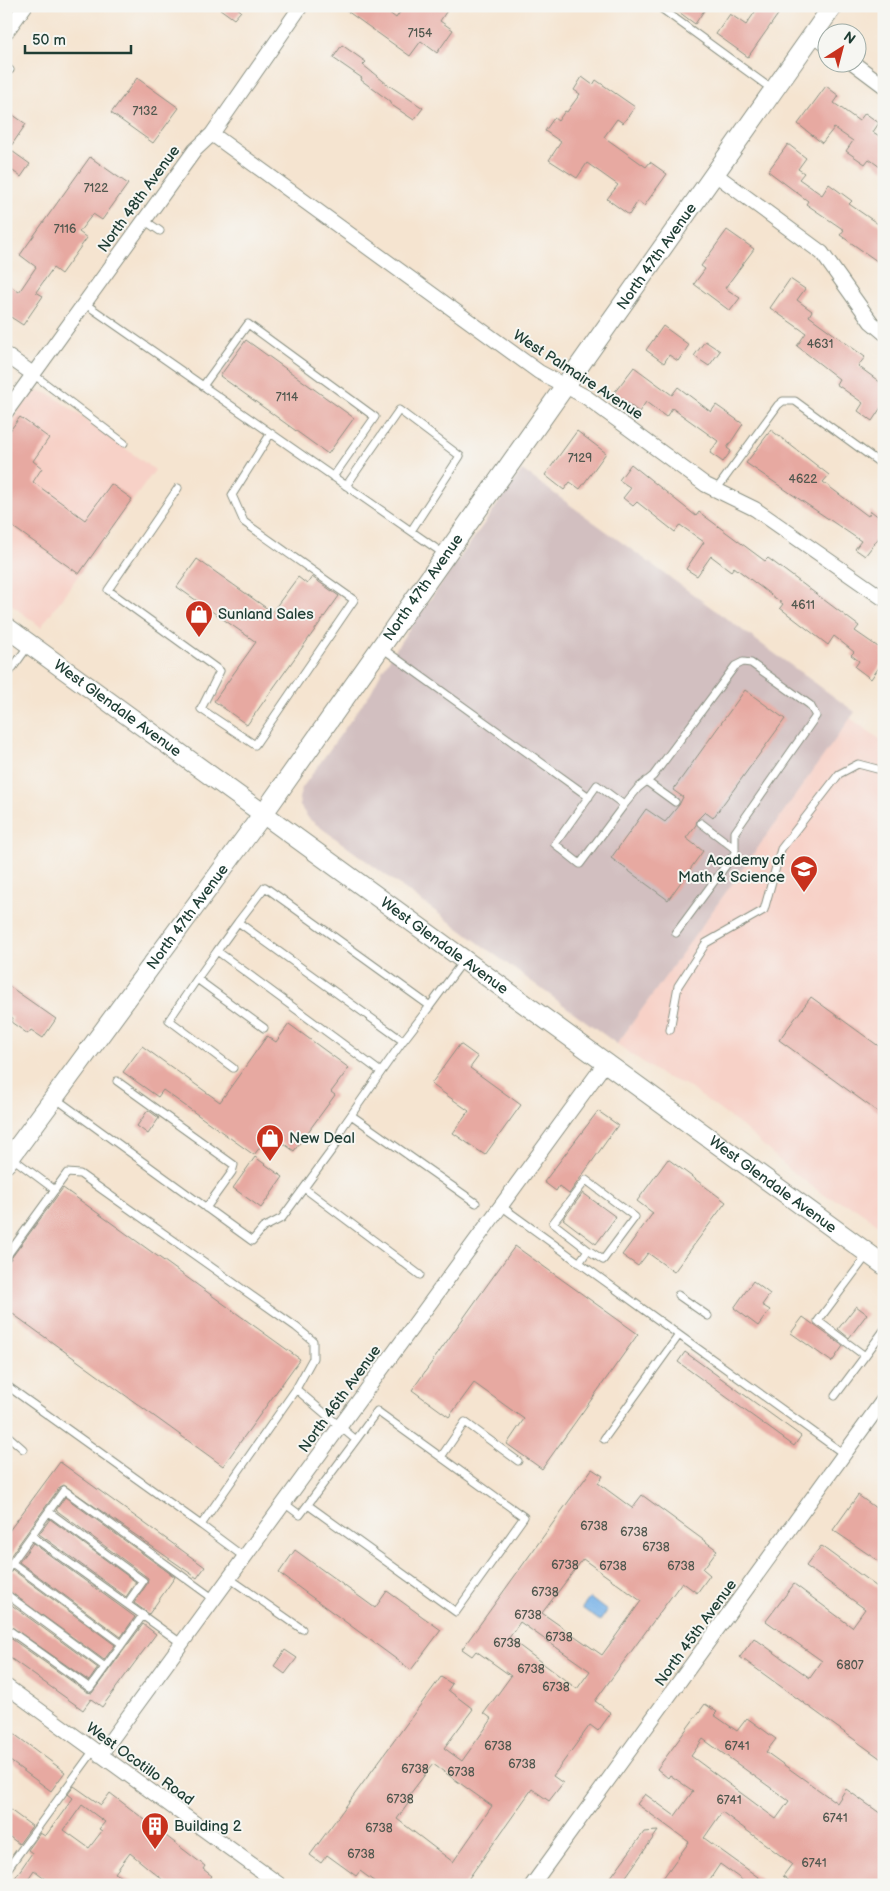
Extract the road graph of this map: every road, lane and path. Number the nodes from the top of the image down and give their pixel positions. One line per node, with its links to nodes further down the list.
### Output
1 (24, 6): 6 (street)
2 (301, 6): 11 (street, North 48th Avenue)
3 (658, 6): 10 (lane)
4 (833, 6): 5 (street, North 47th Avenue)
5 (827, 22)
6 (6, 32)
7 (818, 43): 10 (street, North 47th Avenue)
8 (865, 72): 9 (street)
9 (884, 86)
10 (774, 91): 12 (street, North 47th Avenue)
11 (212, 134): 13 (street, North 48th Avenue); 20 (street, West Palmaire Avenue)
12 (715, 174): 16 (street); 20 (street, North 47th Avenue)
13 (144, 220): 14 (lane); 15 (street, North 48th Avenue)
14 (160, 231)
15 (84, 303): 18 (street, North 48th Avenue); 19 (lane)
16 (884, 333)
17 (6, 355): 18 (street)
18 (33, 374): 21 (street, North 48th Avenue); 23 (lane)
19 (203, 386): 22 (lane); 25 (lane)
20 (565, 386): 28 (street, West Palmaire Avenue); 30 (street, North 47th Avenue)
21 (6, 412)
22 (271, 433): 25 (lane); 27 (lane)
23 (124, 442)
24 (884, 466): 28 (lane)
25 (333, 476): 26 (lane)
26 (346, 486): 29 (lane); 29 (lane)
27 (178, 488)
28 (716, 490): 31 (street, West Palmaire Avenue)
29 (411, 531): 30 (lane)
30 (444, 554): 34 (street, North 47th Avenue)
31 (884, 599)
32 (6, 627): 33 (street, West Glendale Avenue)
33 (30, 644): 35 (lane); 41 (street, West Glendale Avenue)
34 (380, 646): 38 (lane); 41 (street, North 47th Avenue)
35 (6, 677)
36 (876, 769): 51 (lane)
37 (646, 781): 39 (lane); 40 (lane); 43 (lane)
38 (589, 797): 40 (lane); 40 (lane)
39 (675, 802)
40 (624, 804)
41 (263, 814): 47 (street, West Glendale Avenue); 57 (street, North 47th Avenue)
42 (701, 822): 43 (lane)
43 (735, 849): 45 (lane)
44 (238, 922): 46 (lane); 49 (lane); 52 (lane)
45 (676, 932)
46 (217, 951): 48 (lane); 55 (lane)
47 (464, 960): 49 (lane); 53 (street, West Glendale Avenue)
48 (197, 979): 50 (lane); 54 (lane)
49 (430, 1006): 52 (lane)
50 (264, 1028)
51 (670, 1030)
52 (403, 1041): 55 (lane)
53 (606, 1062): 63 (street, North 46th Avenue); 66 (street, West Glendale Avenue)
54 (233, 1068)
55 (381, 1072): 58 (lane)
56 (117, 1081): 64 (lane)
57 (54, 1098): 59 (street, North 47th Avenue); 64 (lane)
58 (351, 1115): 60 (lane); 62 (lane)
59 (8, 1160): 61 (lane)
60 (304, 1188): 64 (lane); 70 (lane)
61 (55, 1190): 67 (lane); 77 (lane)
62 (476, 1203)
63 (500, 1206): 68 (lane); 80 (street, North 46th Avenue)
64 (206, 1208)
65 (588, 1250): 65 (lane); 68 (lane)
66 (868, 1254): 69 (street, West Glendale Avenue); 75 (lane)
67 (6, 1257)
68 (579, 1263): 74 (lane)
69 (884, 1265)
70 (420, 1275)
71 (678, 1295): 72 (lane)
72 (708, 1316)
73 (884, 1330): 75 (lane)
74 (679, 1335): 82 (lane); 85 (lane)
75 (865, 1356): 78 (lane)
76 (6, 1385): 91 (lane)
77 (296, 1389): 80 (lane); 91 (lane)
78 (835, 1396)
79 (884, 1399): 85 (street, North 45th Avenue)
80 (338, 1428): 83 (lane); 88 (street, North 46th Avenue)
81 (6, 1434): 84 (lane)
82 (604, 1439)
83 (356, 1440): 86 (lane); 89 (lane)
84 (23, 1449)
85 (844, 1454): 110 (street, North 45th Avenue)
86 (441, 1457): 87 (lane); 89 (lane)
87 (518, 1461)
88 (284, 1503): 89 (lane); 93 (street, North 46th Avenue)
89 (308, 1505)
90 (49, 1512): 92 (lane); 98 (lane); 99 (lane)
91 (201, 1525): 93 (lane)
92 (32, 1536): 94 (lane); 99 (lane)
93 (244, 1557): 96 (street, North 46th Avenue)
94 (12, 1564): 95 (lane); 104 (lane)
95 (6, 1571)
96 (229, 1578): 98 (street, North 46th Avenue); 102 (lane)
97 (6, 1594): 105 (lane)
98 (214, 1599): 103 (street, North 46th Avenue)
99 (127, 1604): 100 (lane)
100 (142, 1615): 103 (lane); 104 (lane)
101 (6, 1628): 105 (lane)
102 (302, 1629)
103 (181, 1643): 107 (street, North 46th Avenue)
104 (122, 1644): 105 (lane)
105 (106, 1667)
106 (6, 1686): 107 (street, West Ocotillo Road)
107 (97, 1752): 108 (lane, North 46th Avenue); 109 (street, West Ocotillo Road)
108 (6, 1871)
109 (280, 1885)
110 (532, 1885)

